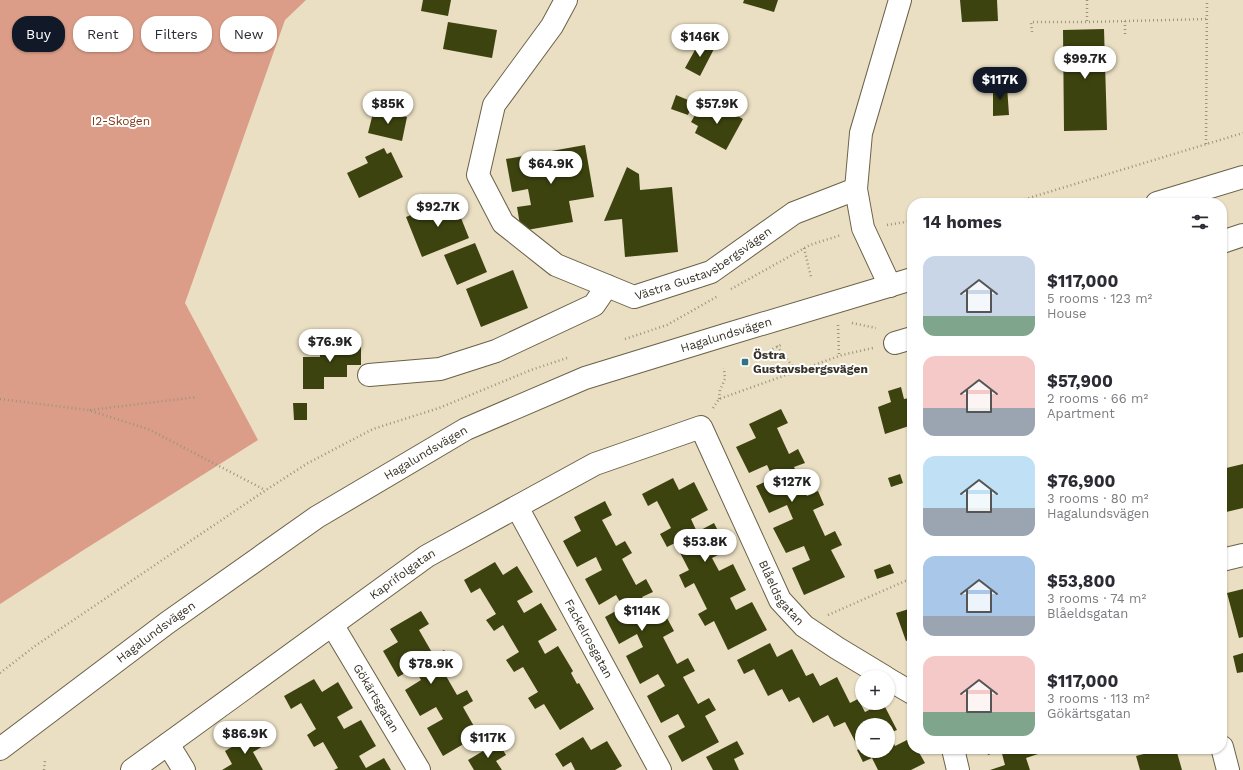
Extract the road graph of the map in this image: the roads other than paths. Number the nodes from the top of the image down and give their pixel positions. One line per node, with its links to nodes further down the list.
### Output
1 (566, 0): 9 (street, Västra Gustavsbergsvägen)
2 (900, 0): 4 (street)
3 (1243, 177): 5 (street)
4 (856, 189): 9 (street, Västra Gustavsbergsvägen); 10 (street)
5 (1174, 198)
6 (1243, 235): 7 (street)
7 (1227, 240)
8 (907, 281): 10 (street, Hagalundsvägen)
9 (607, 286): 11 (street)
10 (890, 286): 21 (street, Hagalundsvägen)
11 (369, 375)
12 (701, 427): 13 (street, Kaprifolgatan); 17 (street, Blåeldsgatan)
13 (517, 507): 16 (street, Kaprifolgatan); 27 (street, Fackelrosgatan)
14 (1243, 555): 15 (street)
15 (1227, 559)
16 (333, 626): 20 (street, Kaprifolgatan); 26 (street, Gökärtsgatan)
17 (874, 670)
18 (895, 683): 19 (street, Blåeldsgatan)
19 (907, 690)
20 (168, 744): 24 (street, Kaprifolgatan); 25 (street)
21 (0, 749)
22 (954, 754): 28 (street)
23 (1224, 754): 29 (street)
24 (132, 770)
25 (184, 770)
26 (419, 770)
27 (660, 770)
28 (958, 770)
29 (1228, 770)

